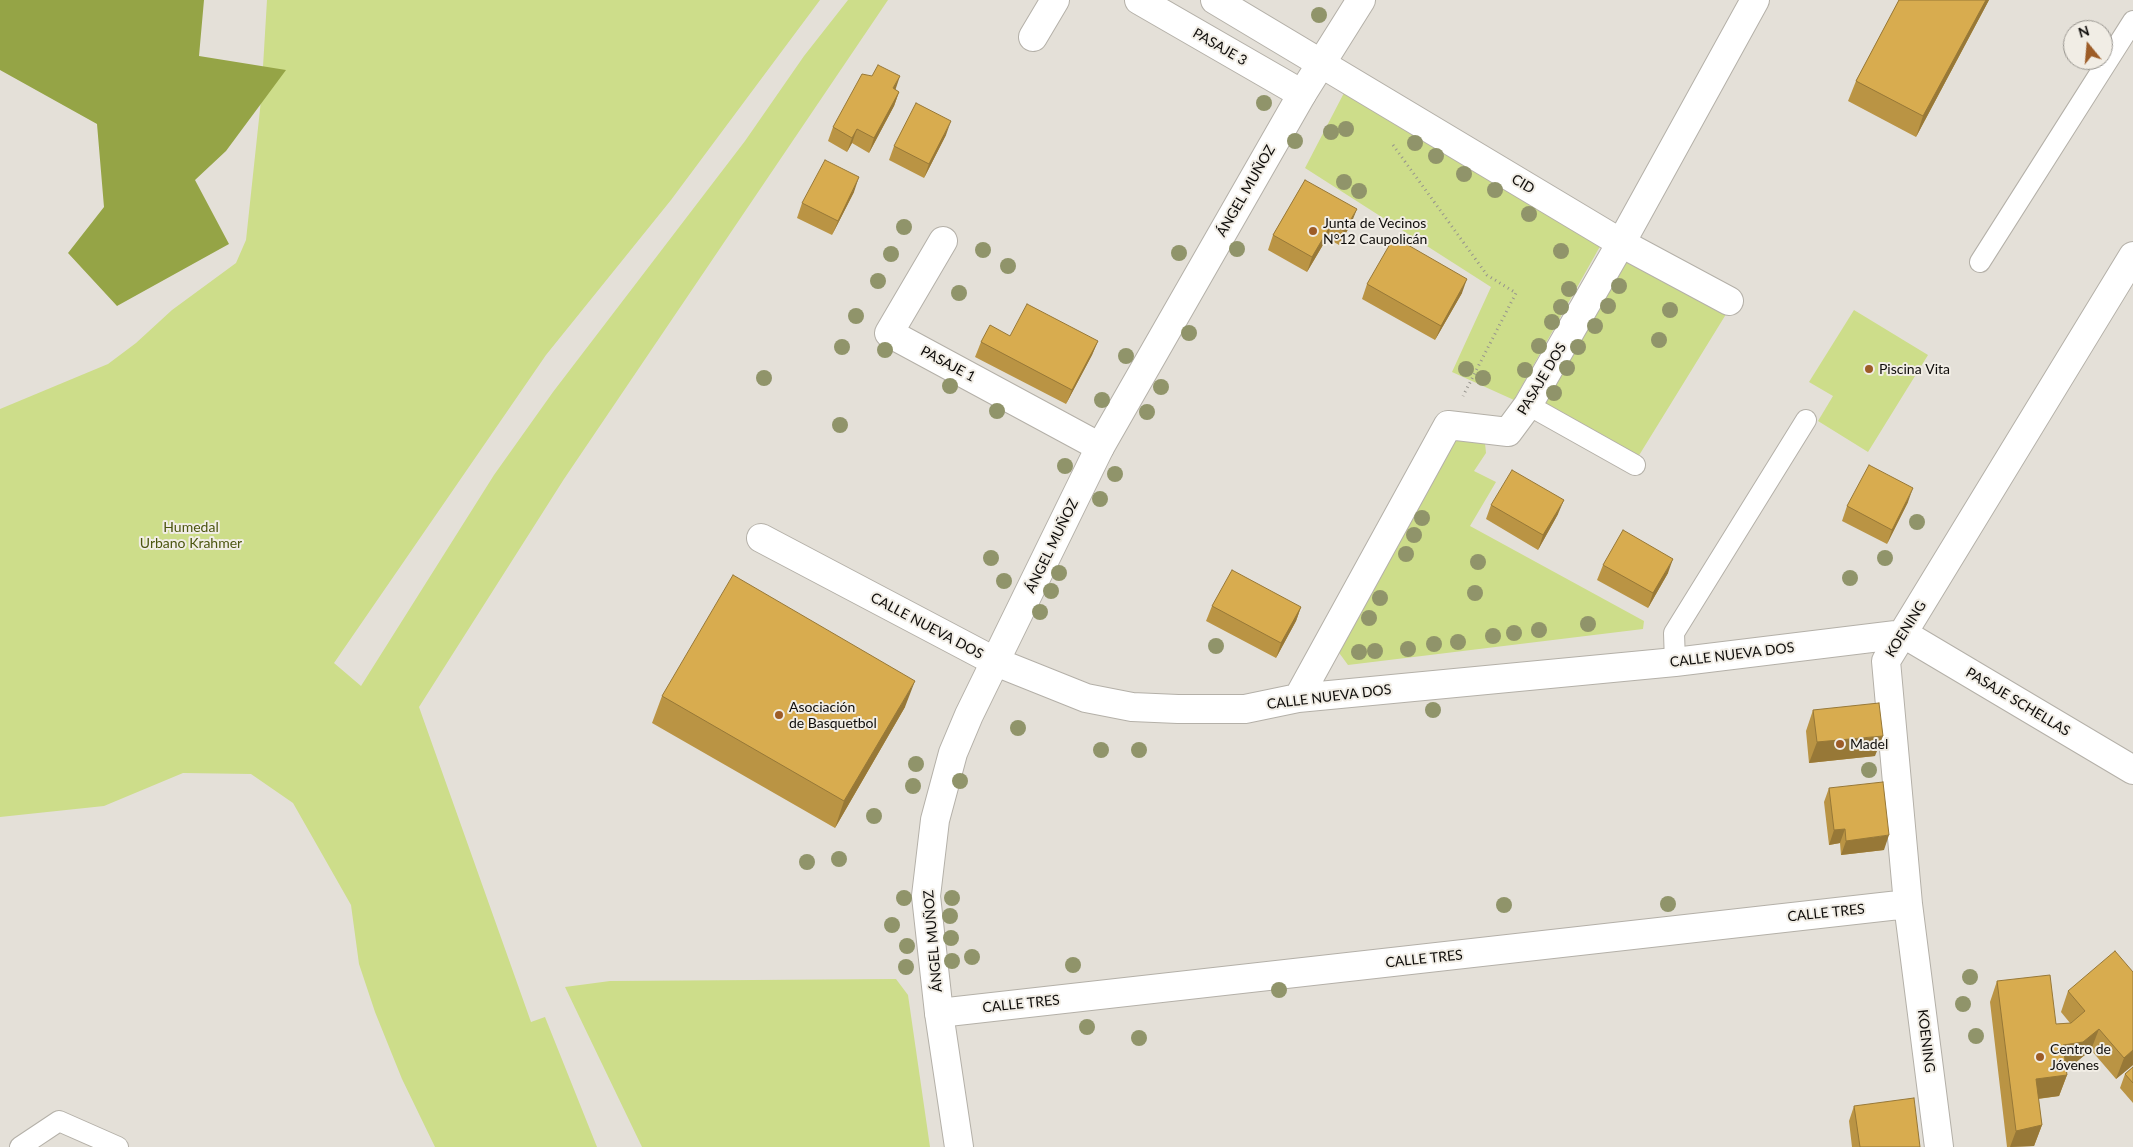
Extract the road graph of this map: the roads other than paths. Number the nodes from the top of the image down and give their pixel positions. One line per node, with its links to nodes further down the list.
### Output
1 (1055, 0): 7 (street)
2 (1139, 0): 9 (street, PASAJE 3)
3 (1215, 0): 8 (street)
4 (1361, 0): 8 (street, ÁNGEL MUÑOZ)
5 (1755, 0): 11 (street, PASAJE DOS)
6 (2133, 21): 13 (lane)
7 (1033, 37)
8 (1320, 64): 9 (street, ÁNGEL MUÑOZ); 11 (street, CID)
9 (1302, 94): 17 (street, ÁNGEL MUÑOZ)
10 (943, 241): 17 (street, PASAJE 1)
11 (1622, 243): 14 (street, CID); 15 (street, PASAJE DOS)
12 (2133, 256): 20 (street, KOENING)
13 (1980, 262)
14 (1729, 301)
15 (1528, 405): 18 (lane); 23 (street, PASAJE DOS)
16 (1806, 420): 22 (lane)
17 (1100, 447): 21 (street, ÁNGEL MUÑOZ)
18 (1635, 465)
19 (761, 538): 21 (street, CALLE NUEVA DOS)
20 (1904, 634): 22 (street, CALLE NUEVA DOS); 24 (street, PASAJE SCHELLAS); 25 (street, KOENING)
21 (996, 662): 23 (street, CALLE NUEVA DOS); 26 (street, ÁNGEL MUÑOZ)
22 (1675, 662): 23 (street, CALLE NUEVA DOS)
23 (1298, 698)
24 (2133, 770)
25 (1908, 904): 26 (street, CALLE TRES); 30 (street, KOENING)
26 (939, 1013): 29 (street, ÁNGEL MUÑOZ)
27 (20, 1147): 28 (lane)
28 (118, 1147)
29 (959, 1147)
30 (1939, 1147)

